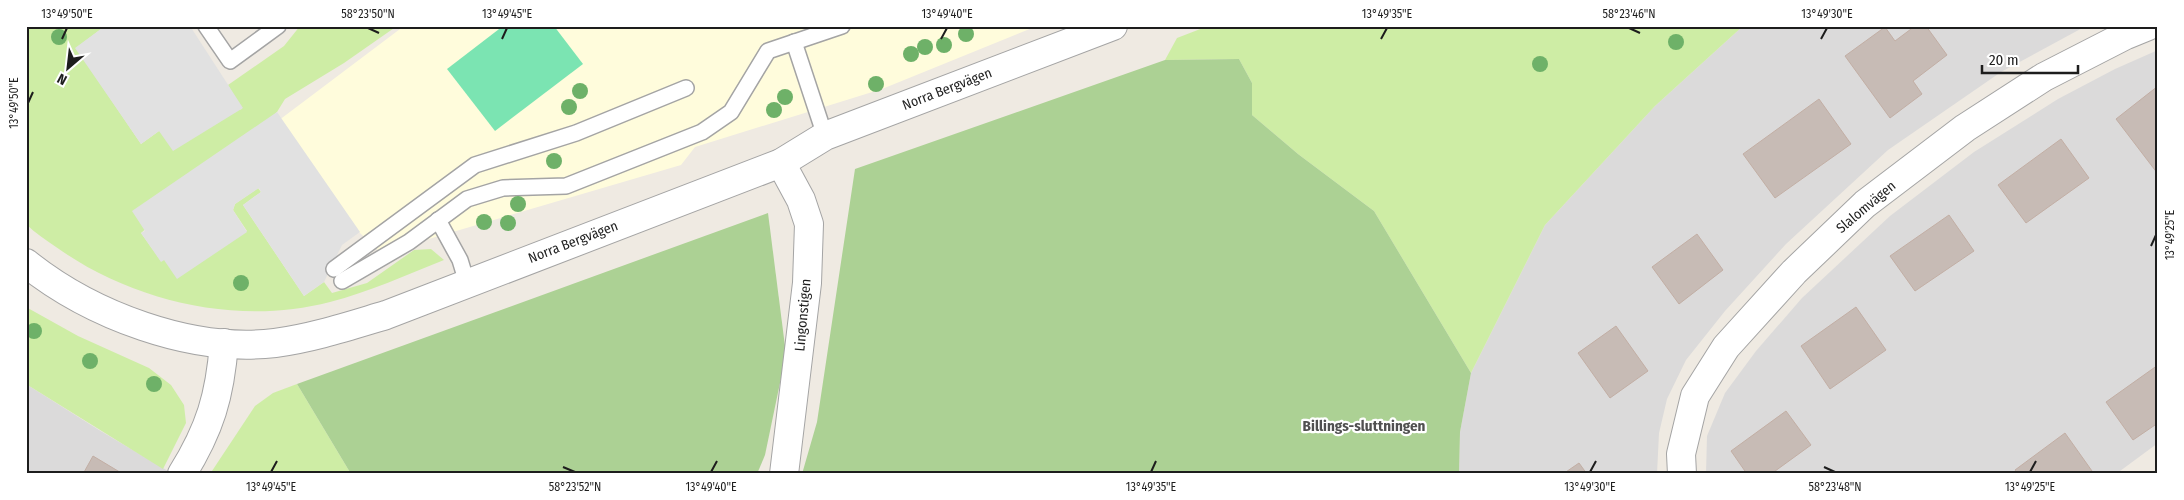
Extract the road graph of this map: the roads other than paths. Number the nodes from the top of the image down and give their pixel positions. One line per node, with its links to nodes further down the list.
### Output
1 (206, 26): 2 (lane)
2 (278, 26)
3 (842, 26): 6 (lane)
4 (1113, 26): 8 (street, Norra Bergvägen)
5 (2148, 26): 16 (street, Slalomvägen)
6 (794, 42): 8 (lane); 10 (lane)
7 (686, 88): 10 (lane)
8 (825, 136): 9 (street, Norra Bergvägen)
9 (781, 162): 12 (street, Norra Bergvägen); 15 (street, Lingonstigen)
10 (438, 220): 12 (lane)
11 (26, 263): 13 (street, Norra Bergvägen)
12 (467, 283): 13 (street, Norra Bergvägen)
13 (224, 343): 14 (street)
14 (182, 474)
15 (784, 474)
16 (1682, 474)

